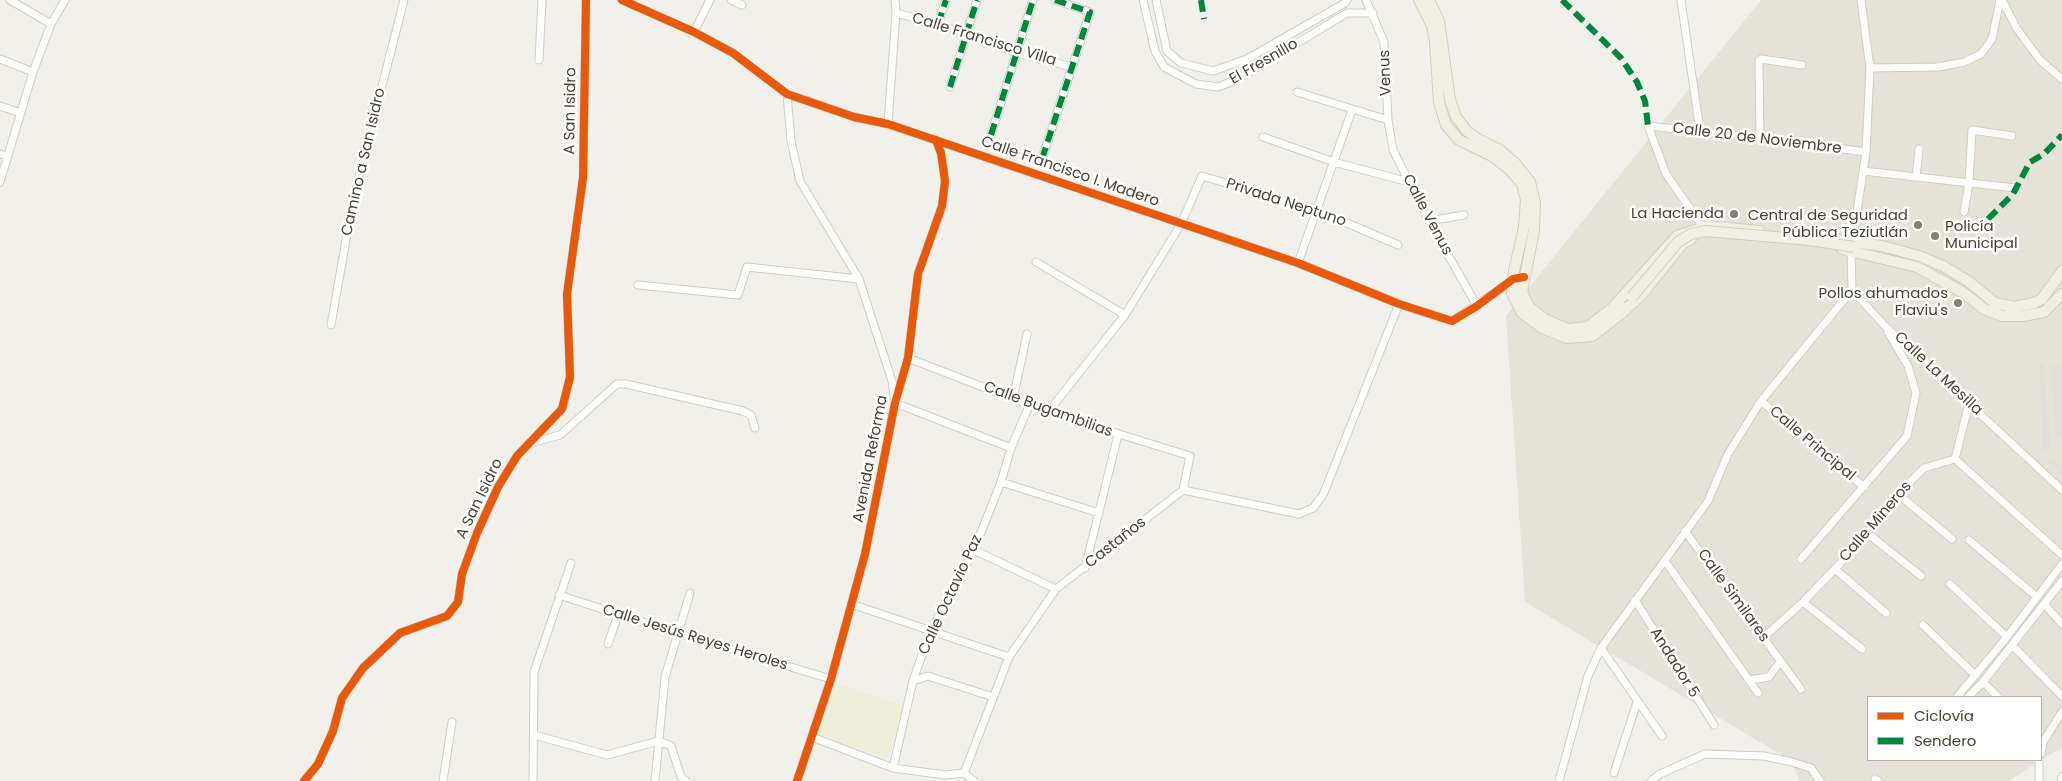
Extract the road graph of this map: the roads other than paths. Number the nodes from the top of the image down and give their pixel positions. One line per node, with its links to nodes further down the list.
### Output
1 (10, 0): 27 (street)
2 (65, 0): 27 (street)
3 (404, 0): 87 (street, Camino a San Isidro)
4 (542, 0): 34 (street)
5 (586, 0): 99 (street, A San Isidro)
6 (622, 0): 29 (street, Calle Francisco I. Madero)
7 (710, 0): 29 (street)
8 (731, 0): 23 (street)
9 (895, 0): 24 (street)
10 (946, 0): 28 (street)
11 (977, 0): 30 (street)
12 (1033, 0): 31 (street)
13 (1055, 0): 36 (street)
14 (1143, 0): 37 (street)
15 (1156, 0): 32 (street)
16 (1366, 0): 26 (street, Venus)
17 (1419, 0): 77 (main road)
18 (1429, 0): 77 (main road)
19 (1681, 0): 49 (street)
20 (1861, 0): 38 (street)
21 (2001, 0): 38 (street); 40 (street)
22 (1346, 1): 25 (street); 32 (street, El Fresnillo)
23 (742, 5)
24 (896, 12): 28 (street, Calle Francisco Villa); 48 (street)
25 (1349, 13): 26 (street); 37 (street, El Fresnillo)
26 (1373, 13): 47 (street, Venus)
27 (51, 24): 39 (street)
28 (938, 24): 30 (street, Calle Francisco Villa)
29 (694, 32): 43 (street, Calle Francisco I. Madero)
30 (966, 34): 31 (street, Calle Francisco Villa); 41 (street)
31 (1018, 53): 36 (street, Calle Francisco Villa); 50 (street)
32 (1173, 57): 37 (street)
33 (0, 59): 39 (street)
34 (539, 60)
35 (1802, 65): 53 (street)
36 (1072, 66): 58 (street)
37 (1164, 67)
38 (1870, 68): 56 (street)
39 (33, 72): 46 (street)
40 (2062, 79)
41 (950, 87)
42 (1297, 92): 45 (street)
43 (787, 94): 48 (street, Calle Francisco I. Madero); 78 (street)
44 (0, 106): 46 (street)
45 (1352, 110): 47 (street); 59 (street)
46 (21, 113): 57 (street)
47 (1388, 120): 63 (street, Calle Venus)
48 (888, 124): 54 (street, Calle Francisco I. Madero)
49 (1700, 130): 53 (street, Calle 20 de Noviembre); 71 (street, Calle 20 de Noviembre)
50 (991, 134)
51 (2012, 136): 64 (street)
52 (1263, 137): 59 (street)
53 (1760, 138): 56 (street, Calle 20 de Noviembre)
54 (936, 140): 70 (street, Calle Francisco I. Madero); 90 (street, Avenida Reforma)
55 (1919, 150): 61 (street)
56 (1866, 152): 60 (street)
57 (4, 155): 62 (street)
58 (1042, 159)
59 (1334, 162): 63 (street); 66 (street)
60 (1863, 170): 61 (street); 73 (street)
61 (1916, 177): 64 (street)
62 (0, 182)
63 (1409, 182): 69 (street, Calle Venus)
64 (1969, 183): 65 (street); 67 (street)
65 (2015, 188)
66 (1317, 210): 70 (street, Privada Neptuno); 72 (street, Privada Neptuno); 75 (street)
67 (1964, 212)
68 (1464, 215): 69 (street)
69 (1429, 221): 84 (street, Calle Venus)
70 (1181, 224): 75 (street, Calle Francisco I. Madero); 86 (street)
71 (1703, 227): 73 (main road); 85 (main road)
72 (1398, 245)
73 (1852, 246): 76 (main road); 81 (street); 82 (main road); 85 (main road)
74 (1036, 262): 86 (street)
75 (1298, 263): 83 (street, Calle Francisco I. Madero)
76 (2062, 271)
77 (1519, 278): 84 (street, Calle Francisco I. Madero); 85 (main road)
78 (859, 280): 79 (street); 93 (street)
79 (638, 284)
80 (2062, 284): 85 (main road, bridge)
81 (1852, 290): 88 (street, Calle La Mesilla); 92 (street)
82 (2062, 294)
83 (1399, 304): 84 (street, Calle Francisco I. Madero); 104 (street)
84 (1476, 306)
85 (1618, 309)
86 (1125, 315): 96 (street)
87 (331, 325)
88 (1884, 325): 94 (street, Calle La Mesilla); 103 (street)
89 (1027, 334): 91 (street)
90 (908, 358): 91 (street, Calle Bugambilias); 93 (street, Avenida Reforma)
91 (1013, 399): 95 (street, Calle Bugambilias)
92 (1761, 401): 103 (street, Calle Principal); 108 (street)
93 (895, 402): 100 (street); 129 (street, Avenida Reforma)
94 (1969, 402): 101 (street); 105 (street, Calle La Mesilla)
95 (1029, 406): 96 (street, Calle Bugambilias); 100 (street, Calle Octavio Paz)
96 (1045, 411): 98 (street, Calle Bugambilias)
97 (755, 428): 99 (street)
98 (1118, 435): 104 (street, Calle Bugambilias); 107 (street)
99 (530, 443): 171 (street, A San Isidro)
100 (1011, 448): 102 (street, Calle Octavio Paz)
101 (1955, 459): 106 (street, Calle Mineros); 113 (street)
102 (1001, 482): 107 (street); 112 (street, Calle Octavio Paz)
103 (1864, 488): 114 (street)
104 (1183, 490): 118 (street, Castaños)
105 (2062, 490)
106 (1898, 494): 109 (street, Calle Mineros); 110 (street)
107 (1099, 512): 118 (street)
108 (1685, 531): 115 (street); 138 (street, Calle Similares)
109 (1867, 533): 119 (street, Calle Mineros); 120 (street)
110 (1952, 540)
111 (1969, 540): 126 (street)
112 (974, 550): 123 (street); 135 (street, Calle Octavio Paz)
113 (2062, 555)
114 (1801, 559)
115 (1665, 561): 127 (street); 147 (street)
116 (571, 563): 125 (street)
117 (2062, 564): 126 (street)
118 (1085, 568): 123 (street, Castaños)
119 (1835, 569): 128 (street, Calle Mineros); 131 (street)
120 (1921, 576)
121 (2062, 581): 130 (street)
122 (1950, 584): 137 (street)
123 (1056, 589): 143 (street, Castaños)
124 (690, 593): 136 (street)
125 (559, 596): 132 (street, Calle Jesús Reyes Heroles); 161 (street)
126 (2037, 597): 137 (street)
127 (1635, 600): 141 (street); 160 (street, Andador 5)
128 (1803, 602): 138 (street, Calle Mineros); 142 (street)
129 (851, 604): 135 (street); 146 (street, Avenida Reforma)
130 (2044, 604): 133 (street); 140 (street)
131 (1886, 613)
132 (618, 615): 136 (street, Calle Jesús Reyes Heroles); 139 (street)
133 (2062, 624)
134 (1923, 625): 145 (street)
135 (930, 632): 143 (street); 148 (street, Calle Octavio Paz)
136 (679, 634): 146 (street, Calle Jesús Reyes Heroles); 164 (street)
137 (2007, 637): 145 (street)
138 (1763, 638): 144 (street, Calle Similares)
139 (608, 644)
140 (2012, 645): 149 (street); 155 (street)
141 (1601, 648): 157 (street); 178 (street)
142 (1862, 649)
143 (1009, 657): 156 (street, Castaños)
144 (1780, 662): 147 (street); 150 (street, Calle Similares)
145 (1975, 675): 152 (street)
146 (831, 679): 163 (street, Avenida Reforma)
147 (1750, 680): 151 (street)
148 (913, 681): 156 (street); 167 (street, Calle Octavio Paz)
149 (1983, 682): 153 (street); 154 (street)
150 (1801, 689)
151 (1758, 693)
152 (1957, 696)
153 (1969, 696)
154 (1997, 696)
155 (2062, 696)
156 (993, 697): 169 (street, Castaños)
157 (1638, 702): 162 (street); 168 (street)
158 (2062, 712): 165 (street)
159 (452, 722): 172 (street)
160 (1714, 725)
161 (534, 735): 164 (street); 173 (street)
162 (1662, 736)
163 (812, 737): 167 (street); 176 (street, Avenida Reforma)
164 (659, 741): 174 (street); 175 (street)
165 (2042, 748)
166 (2040, 761): 181 (street)
167 (893, 768): 169 (street)
168 (1614, 772)
169 (964, 773): 177 (street)
170 (2062, 777): 182 (street)
171 (304, 781)
172 (443, 781)
173 (533, 781)
174 (655, 781)
175 (686, 781)
176 (797, 781)
177 (974, 781)
178 (1559, 781)
179 (1651, 781): 180 (street)
180 (1820, 781)
181 (2039, 781)
182 (2061, 781)

